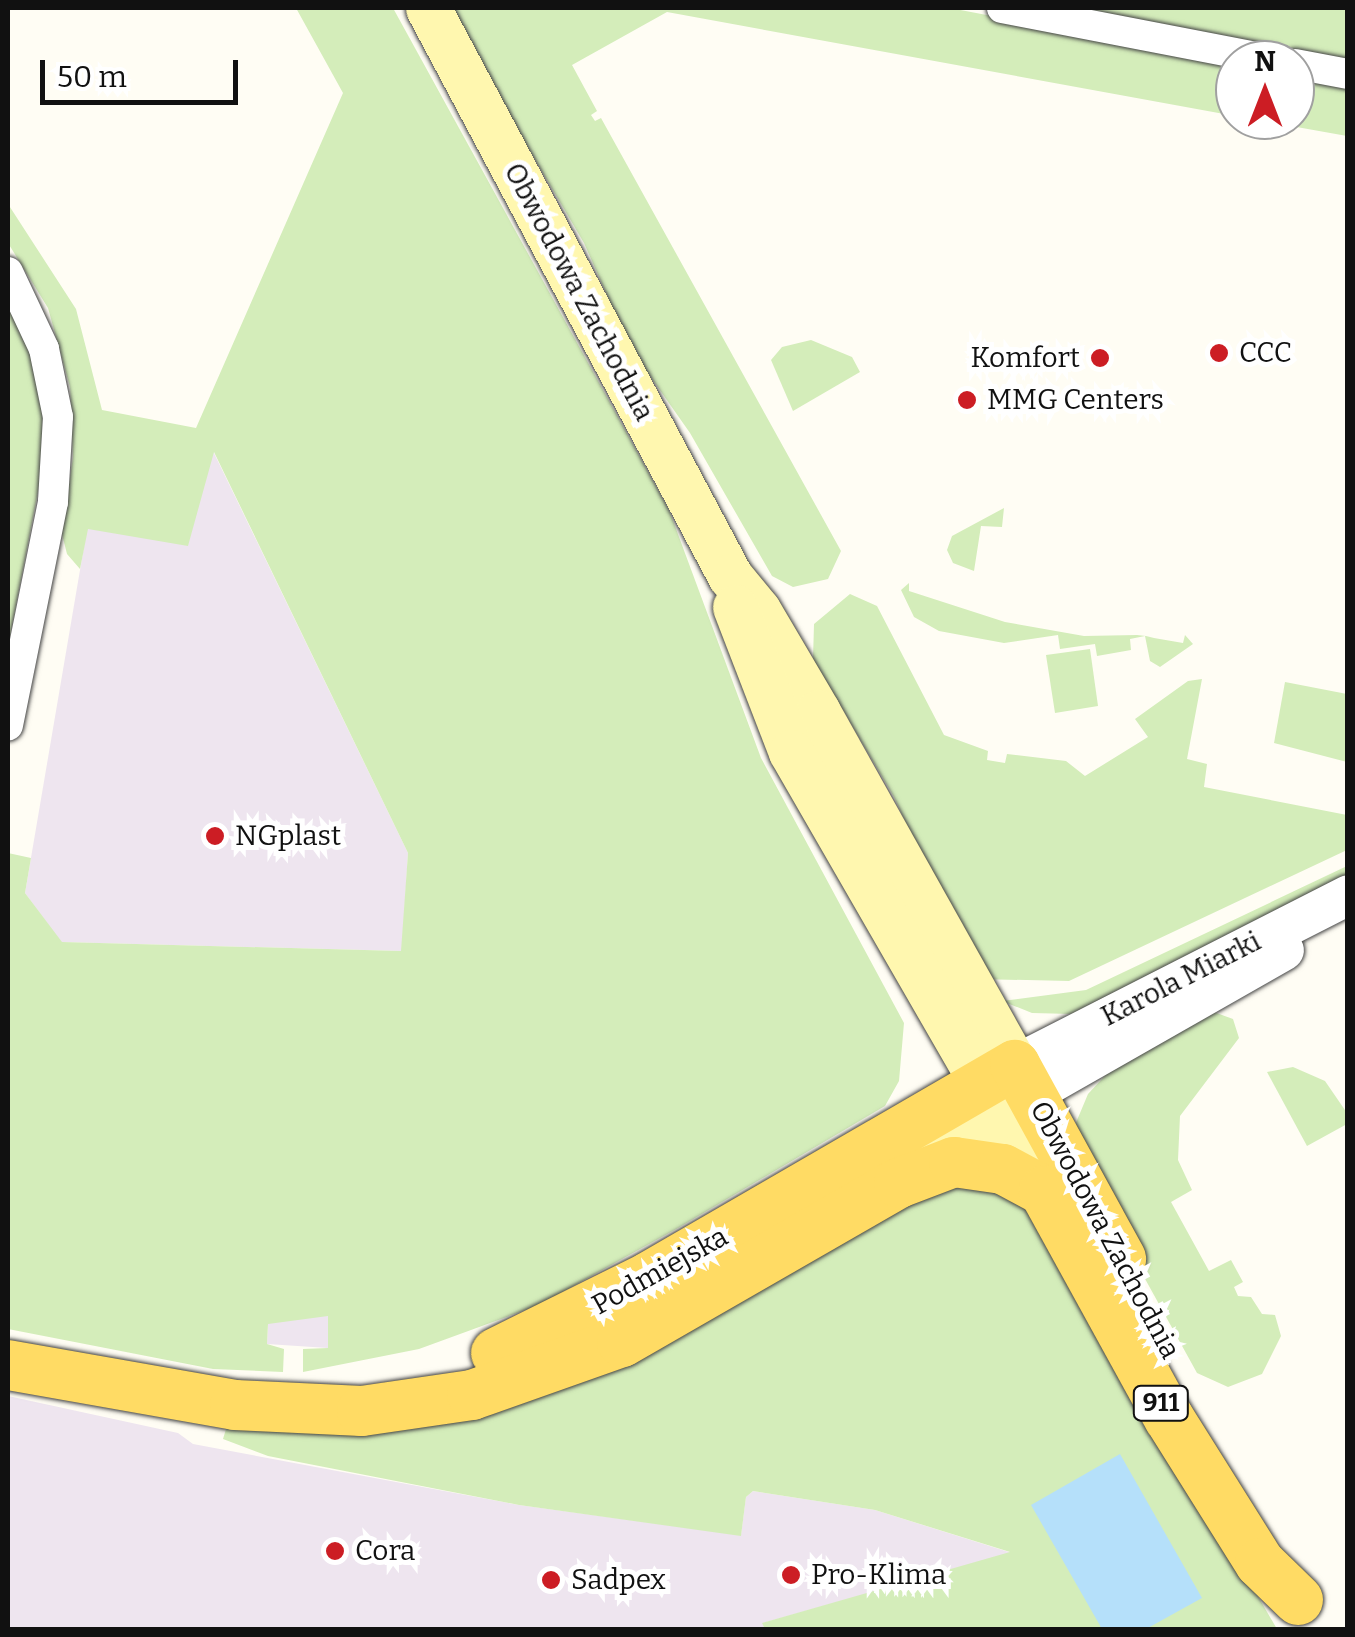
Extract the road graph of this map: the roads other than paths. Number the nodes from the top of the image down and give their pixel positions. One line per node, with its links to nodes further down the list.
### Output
1 (428, 8): 7 (main road, Obwodowa Zachodnia / 911)
2 (1002, 8): 3 (street)
3 (1215, 49)
4 (1315, 68): 5 (street)
5 (1348, 74)
6 (8, 272): 8 (street)
7 (730, 576): 11 (main road, Obwodowa Zachodnia / 911); 13 (main road, Obwodowa Zachodnia / 911)
8 (8, 726)
9 (1348, 895): 12 (street, Karola Miarki)
10 (1348, 908): 13 (street, Karola Miarki)
11 (972, 990): 12 (street); 13 (main road, Obwodowa Zachodnia / 911)
12 (1077, 1032): 13 (street, Karola Miarki)
13 (1008, 1088): 14 (main road); 15 (main road, Obwodowa Zachodnia / 911); 17 (main road, Podmiejska); 18 (main road, Obwodowa Zachodnia / 911)
14 (899, 1183): 15 (main road, Podmiejska); 17 (main road, Podmiejska)
15 (1044, 1192): 18 (main road, Obwodowa Zachodnia / 911)
16 (8, 1364): 17 (main road, Podmiejska)
17 (314, 1408)
18 (1308, 1615)

